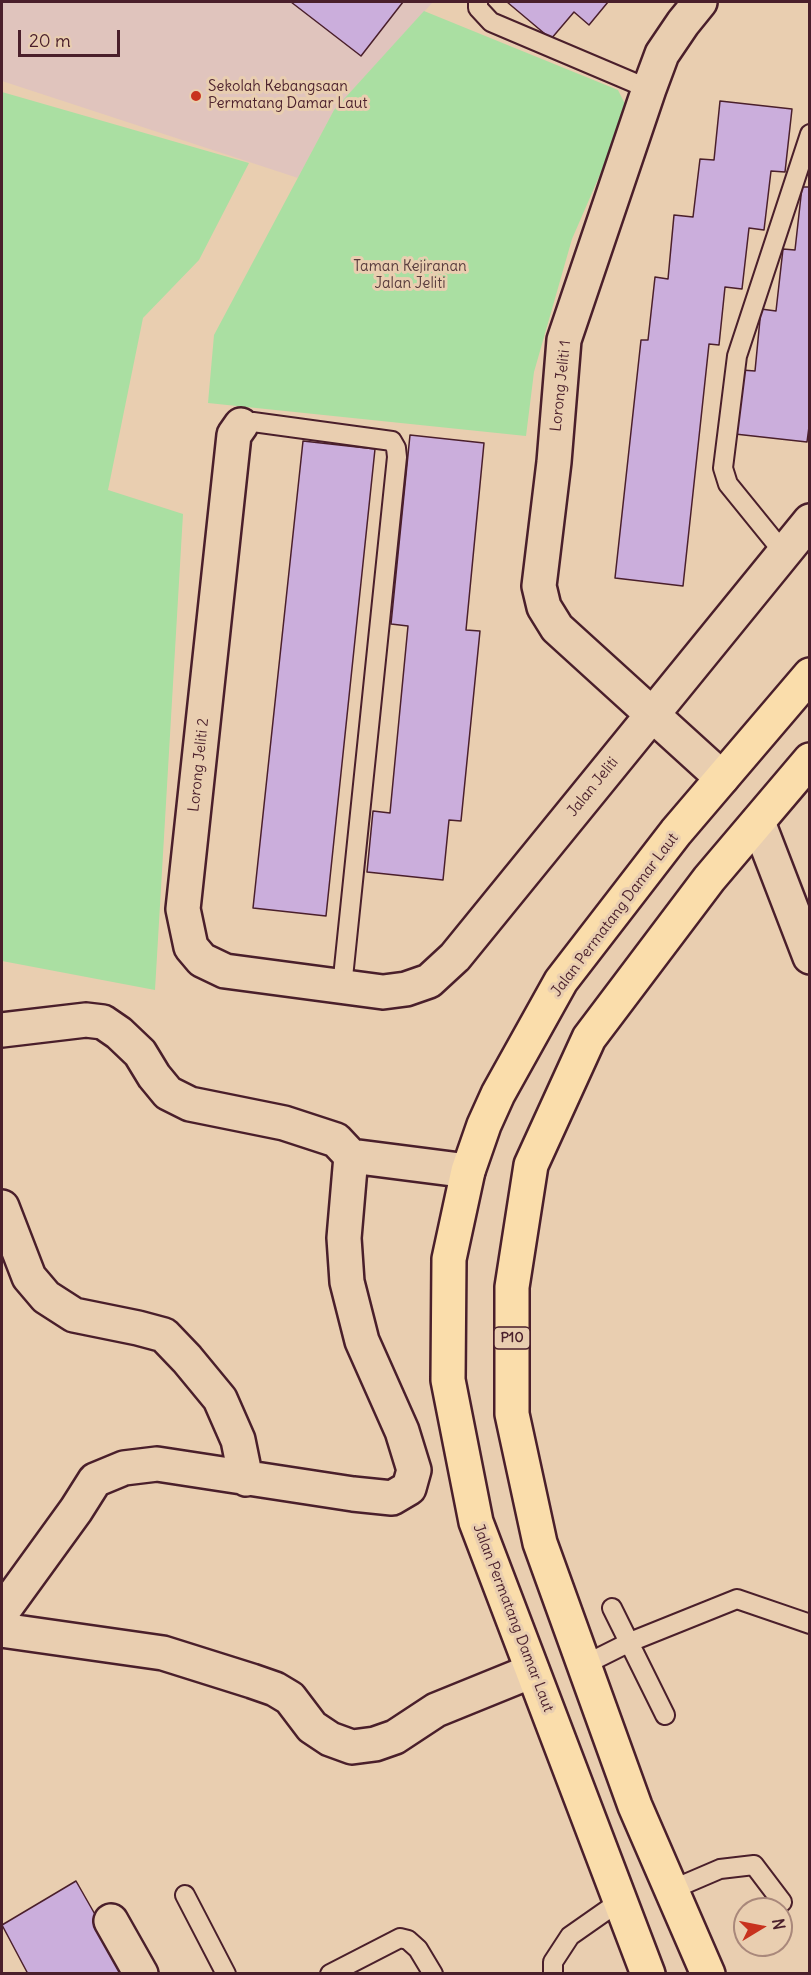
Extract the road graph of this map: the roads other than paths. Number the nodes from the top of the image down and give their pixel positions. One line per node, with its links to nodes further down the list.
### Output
1 (478, 2): 3 (lane)
2 (700, 2): 3 (street, Lorong Jeliti 1)
3 (649, 89): 9 (street, Lorong Jeliti 1)
4 (810, 134): 7 (lane)
5 (241, 424): 14 (street, Lorong Jeliti 2); 14 (lane)
6 (810, 521): 7 (street, Jalan Jeliti)
7 (784, 553): 9 (street, Jalan Jeliti)
8 (810, 675): 11 (highway, Jalan Permatang Damar Laut)
9 (653, 715): 11 (street, Lorong Jeliti 1); 14 (street, Jalan Jeliti)
10 (810, 760): 12 (highway, P10)
11 (722, 778): 17 (highway, Jalan Permatang Damar Laut)
12 (758, 822): 13 (street); 25 (highway, P10)
13 (810, 957)
14 (342, 987)
15 (2, 1031): 16 (street)
16 (351, 1156): 17 (street); 19 (street)
17 (468, 1172): 26 (highway, Jalan Permatang Damar Laut)
18 (2, 1207): 19 (street)
19 (246, 1479): 21 (street)
20 (612, 1608): 24 (lane)
21 (2, 1612)
22 (810, 1624): 24 (lane)
23 (2, 1630): 26 (street)
24 (630, 1642): 25 (lane); 27 (lane)
25 (584, 1665): 28 (highway, P10)
26 (532, 1671): 31 (highway, Jalan Permatang Damar Laut)
27 (665, 1715)
28 (671, 1890): 30 (lane); 39 (highway, P10)
29 (185, 1895): 35 (lane)
30 (778, 1897)
31 (620, 1901): 37 (lane); 38 (highway, Jalan Permatang Damar Laut)
32 (111, 1921): 34 (street)
33 (333, 1973): 36 (lane)
34 (141, 1974)
35 (226, 1974)
36 (434, 1974)
37 (553, 1974)
38 (648, 1974)
39 (708, 1974)

